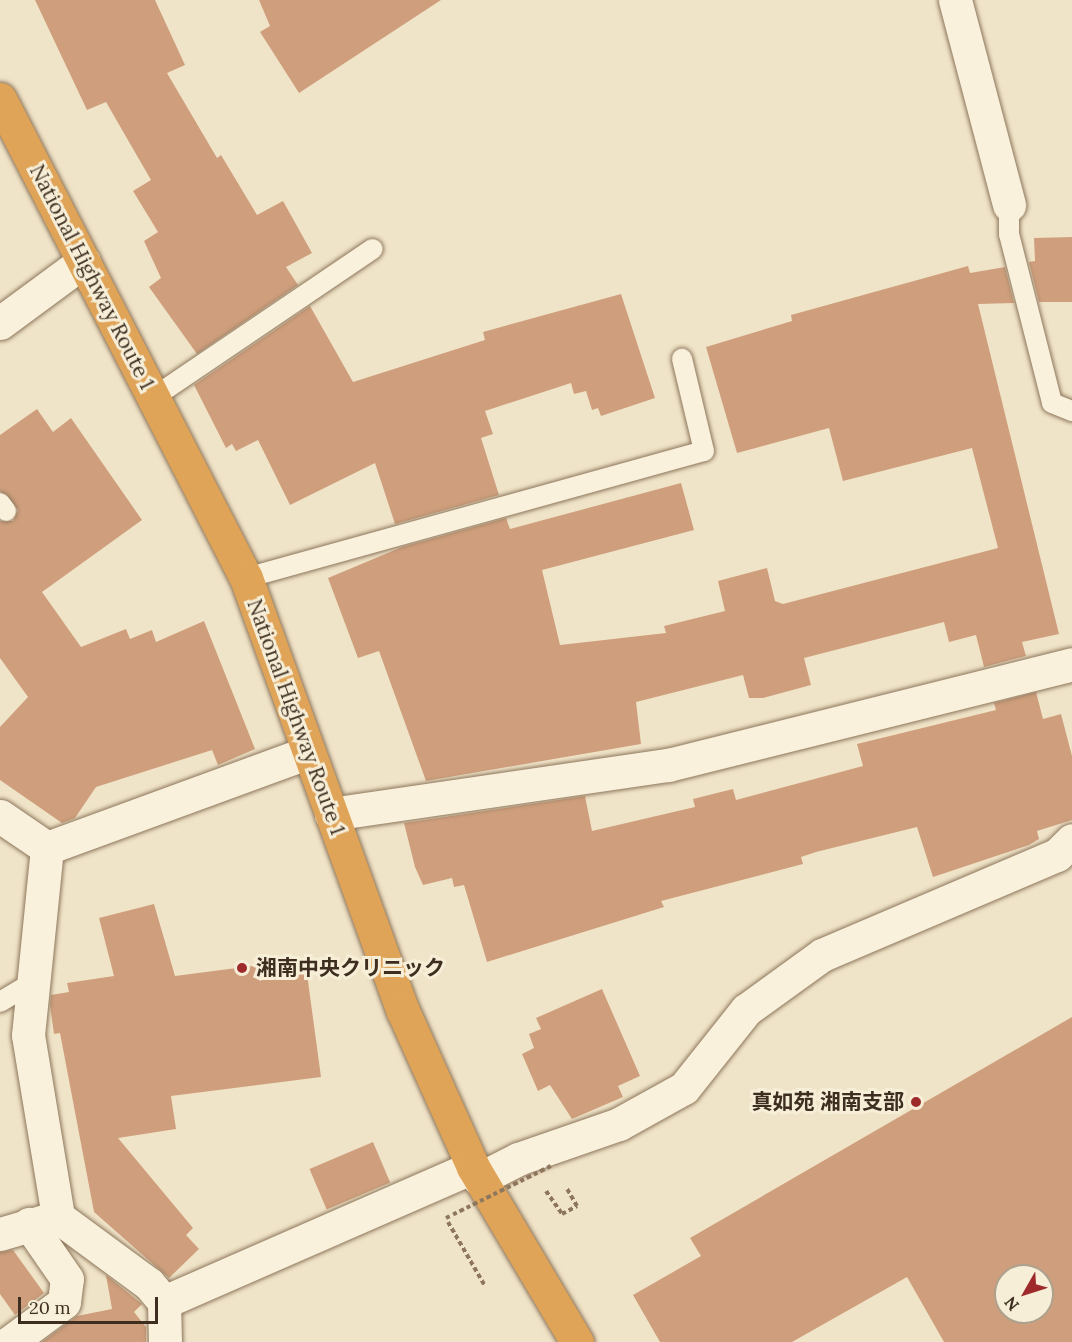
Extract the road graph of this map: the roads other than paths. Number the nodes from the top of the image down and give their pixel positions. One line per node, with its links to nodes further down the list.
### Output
1 (955, 0): 3 (street)
2 (0, 99): 5 (highway, National Highway Route 1)
3 (1009, 205): 9 (lane)
4 (373, 249): 8 (lane)
5 (84, 261): 6 (street); 8 (highway, National Highway Route 1)
6 (0, 323)
7 (682, 359): 10 (lane)
8 (154, 397): 10 (highway, National Highway Route 1)
9 (1072, 411)
10 (246, 578): 12 (highway, National Highway Route 1)
11 (1072, 664): 13 (street)
12 (308, 753): 13 (highway, National Highway Route 1); 16 (street)
13 (331, 814): 19 (highway, National Highway Route 1)
14 (0, 816): 16 (street)
15 (1072, 840): 19 (street)
16 (47, 848): 17 (street)
17 (32, 983): 18 (lane); 20 (street)
18 (0, 1002)
19 (476, 1173): 21 (street); 24 (highway, National Highway Route 1)
20 (29, 1225): 21 (street); 22 (street)
21 (164, 1302): 23 (street)
22 (10, 1342)
23 (165, 1342)
24 (576, 1342)

